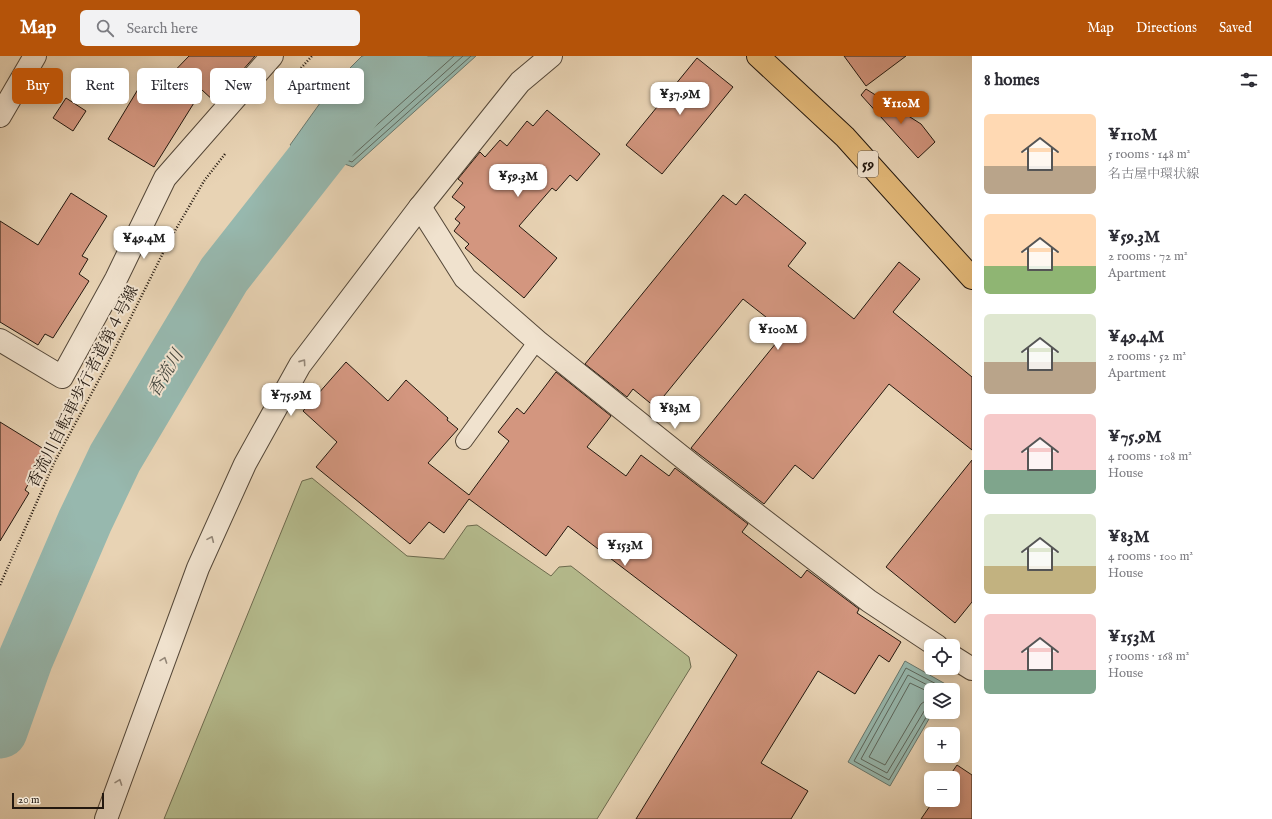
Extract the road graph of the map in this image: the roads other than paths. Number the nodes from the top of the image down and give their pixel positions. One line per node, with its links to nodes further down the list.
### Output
1 (35, 56): 5 (street)
2 (272, 56): 8 (street)
3 (551, 56): 6 (street)
4 (758, 56): 7 (main road, 59)
5 (0, 116)
6 (420, 207): 9 (street); 14 (street, one-way to 6)
7 (972, 278)
8 (0, 340)
9 (537, 341): 10 (lane); 11 (street)
10 (464, 441)
11 (926, 639)
12 (960, 661): 13 (street)
13 (972, 669)
14 (106, 819)

